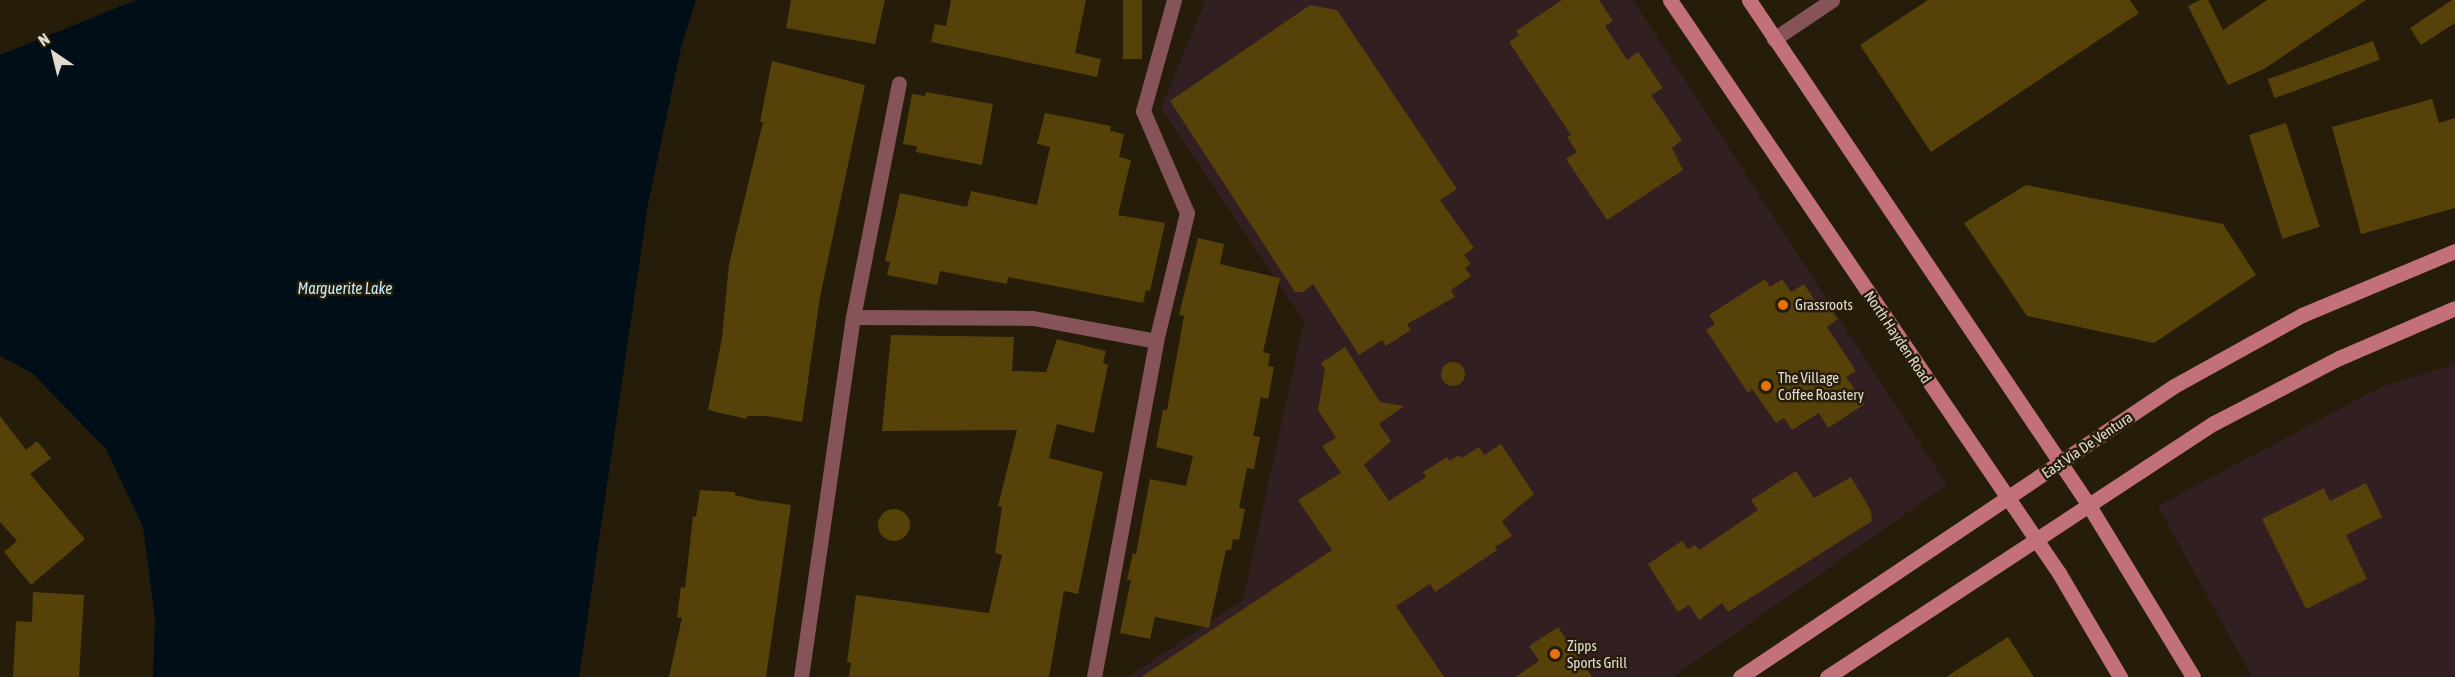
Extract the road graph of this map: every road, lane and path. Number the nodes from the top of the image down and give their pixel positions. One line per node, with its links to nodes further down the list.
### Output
1 (1174, 0): 10 (street)
2 (1670, 0): 12 (main road, North Hayden Road)
3 (1749, 0): 5 (main road)
4 (1832, 0): 5 (street)
5 (1774, 39): 11 (main road)
6 (899, 83): 9 (street)
7 (2455, 251): 11 (main road, East Via De Ventura)
8 (2455, 308): 13 (main road)
9 (853, 318): 10 (street); 15 (street)
10 (1156, 341): 16 (street)
11 (2061, 463): 12 (main road, East Via De Ventura); 13 (main road)
12 (2008, 498): 14 (main road, North Hayden Road); 17 (main road, East Via De Ventura)
13 (2088, 504): 14 (main road); 20 (main road)
14 (2036, 539): 18 (main road); 19 (main road, North Hayden Road)
15 (801, 677)
16 (1094, 677)
17 (1740, 677)
18 (1827, 677)
19 (2120, 677)
20 (2193, 677)

